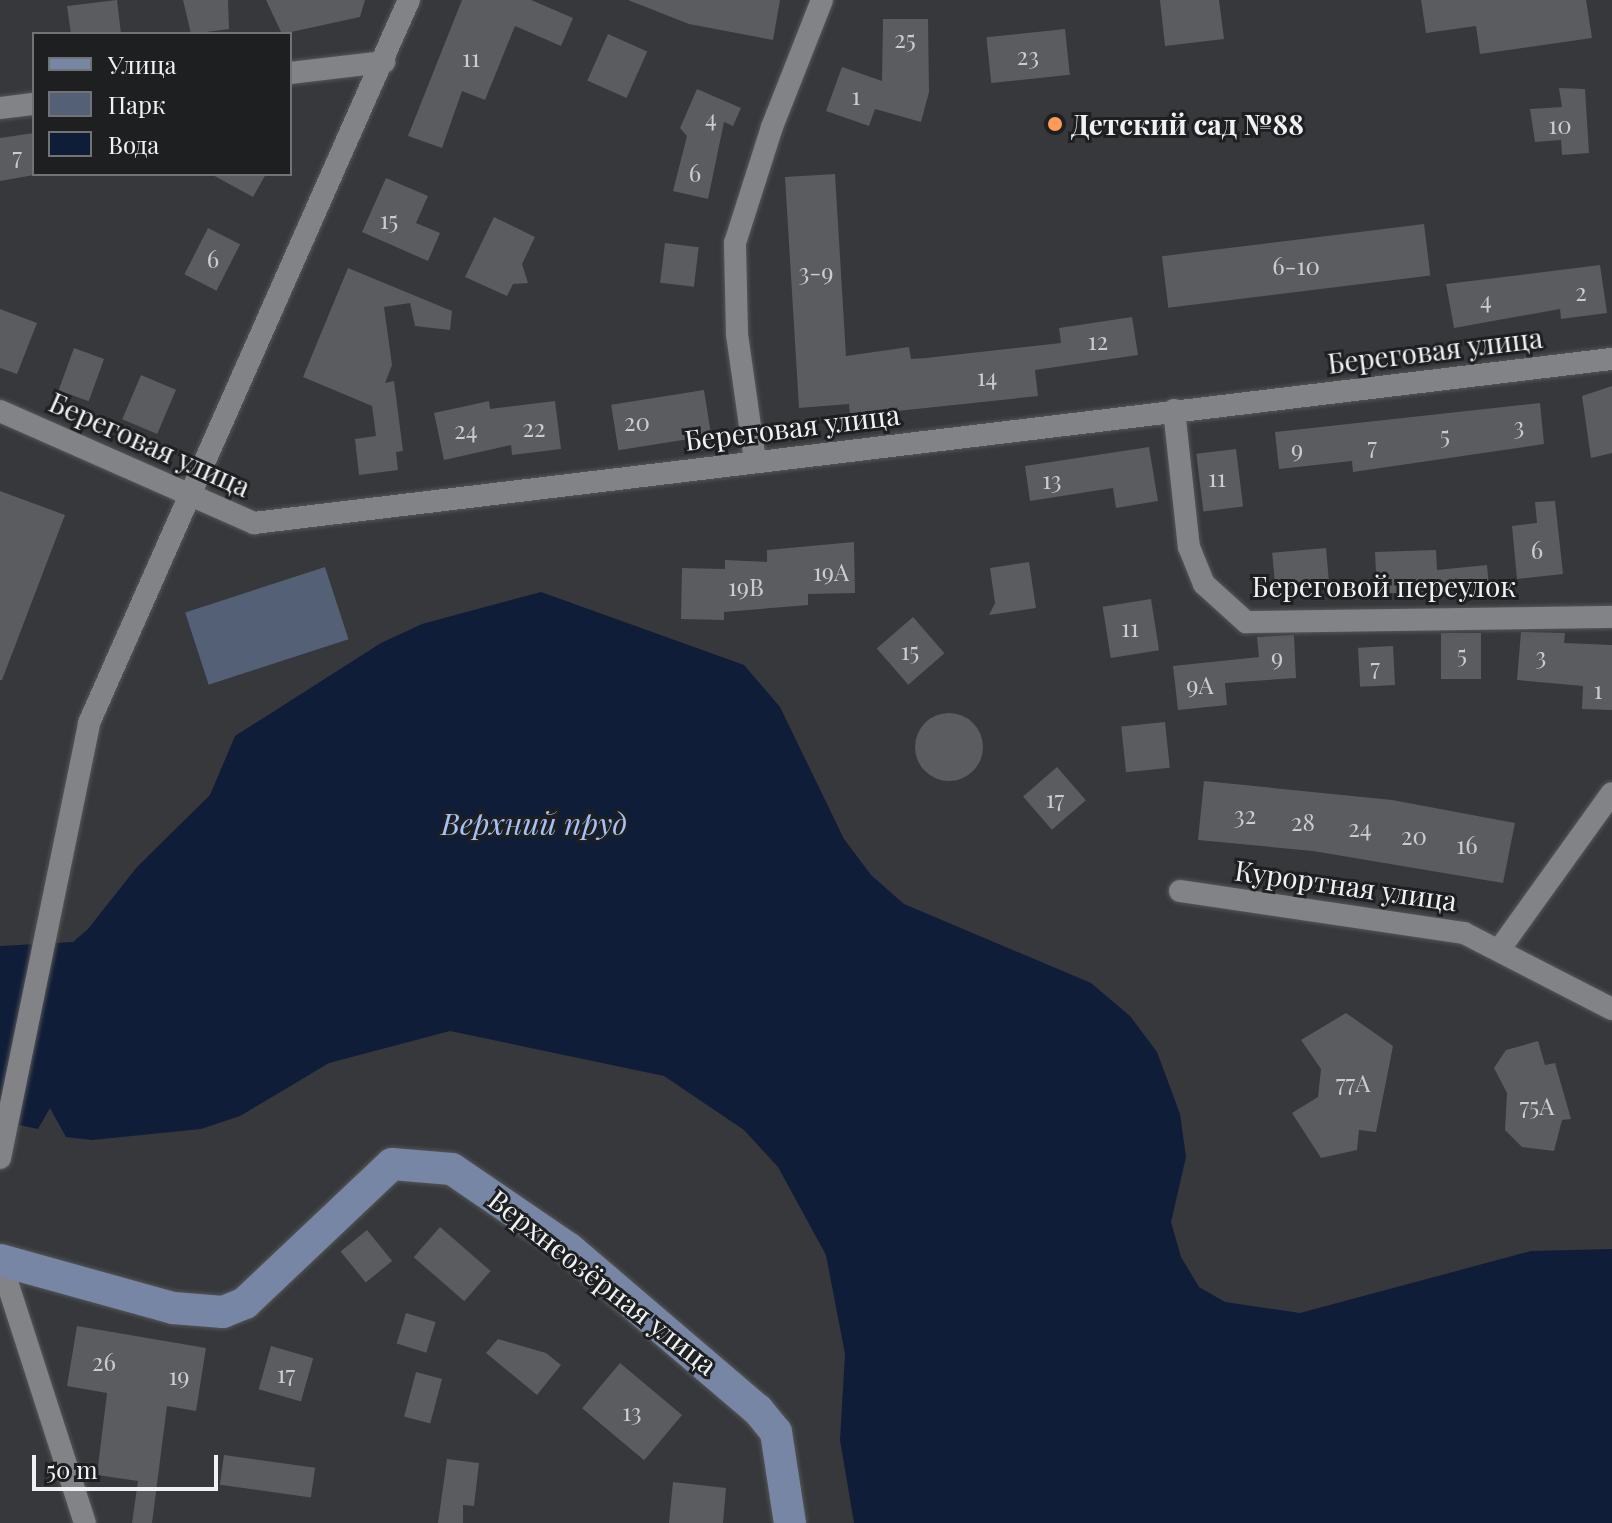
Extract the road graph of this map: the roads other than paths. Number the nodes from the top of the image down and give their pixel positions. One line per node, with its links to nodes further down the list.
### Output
1 (409, 0): 3 (street)
2 (822, 0): 10 (street)
3 (384, 62): 4 (street); 11 (street)
4 (292, 73)
5 (32, 104): 6 (street)
6 (0, 108)
7 (1612, 359): 8 (street, Береговая улица)
8 (1174, 410): 10 (street, Береговая улица); 12 (street, Береговой переулок)
9 (0, 411): 11 (street, Береговая улица)
10 (755, 461): 11 (street, Береговая улица)
11 (189, 496): 17 (street)
12 (1612, 617)
13 (1612, 793): 15 (street)
14 (1180, 891): 15 (street, Курортная улица)
15 (1499, 950): 16 (street, Курортная улица)
16 (1612, 1009)
17 (0, 1158)
18 (0, 1260): 19 (street); 20 (street, Верхнеозёрная улица)
19 (85, 1523)
20 (790, 1523)

